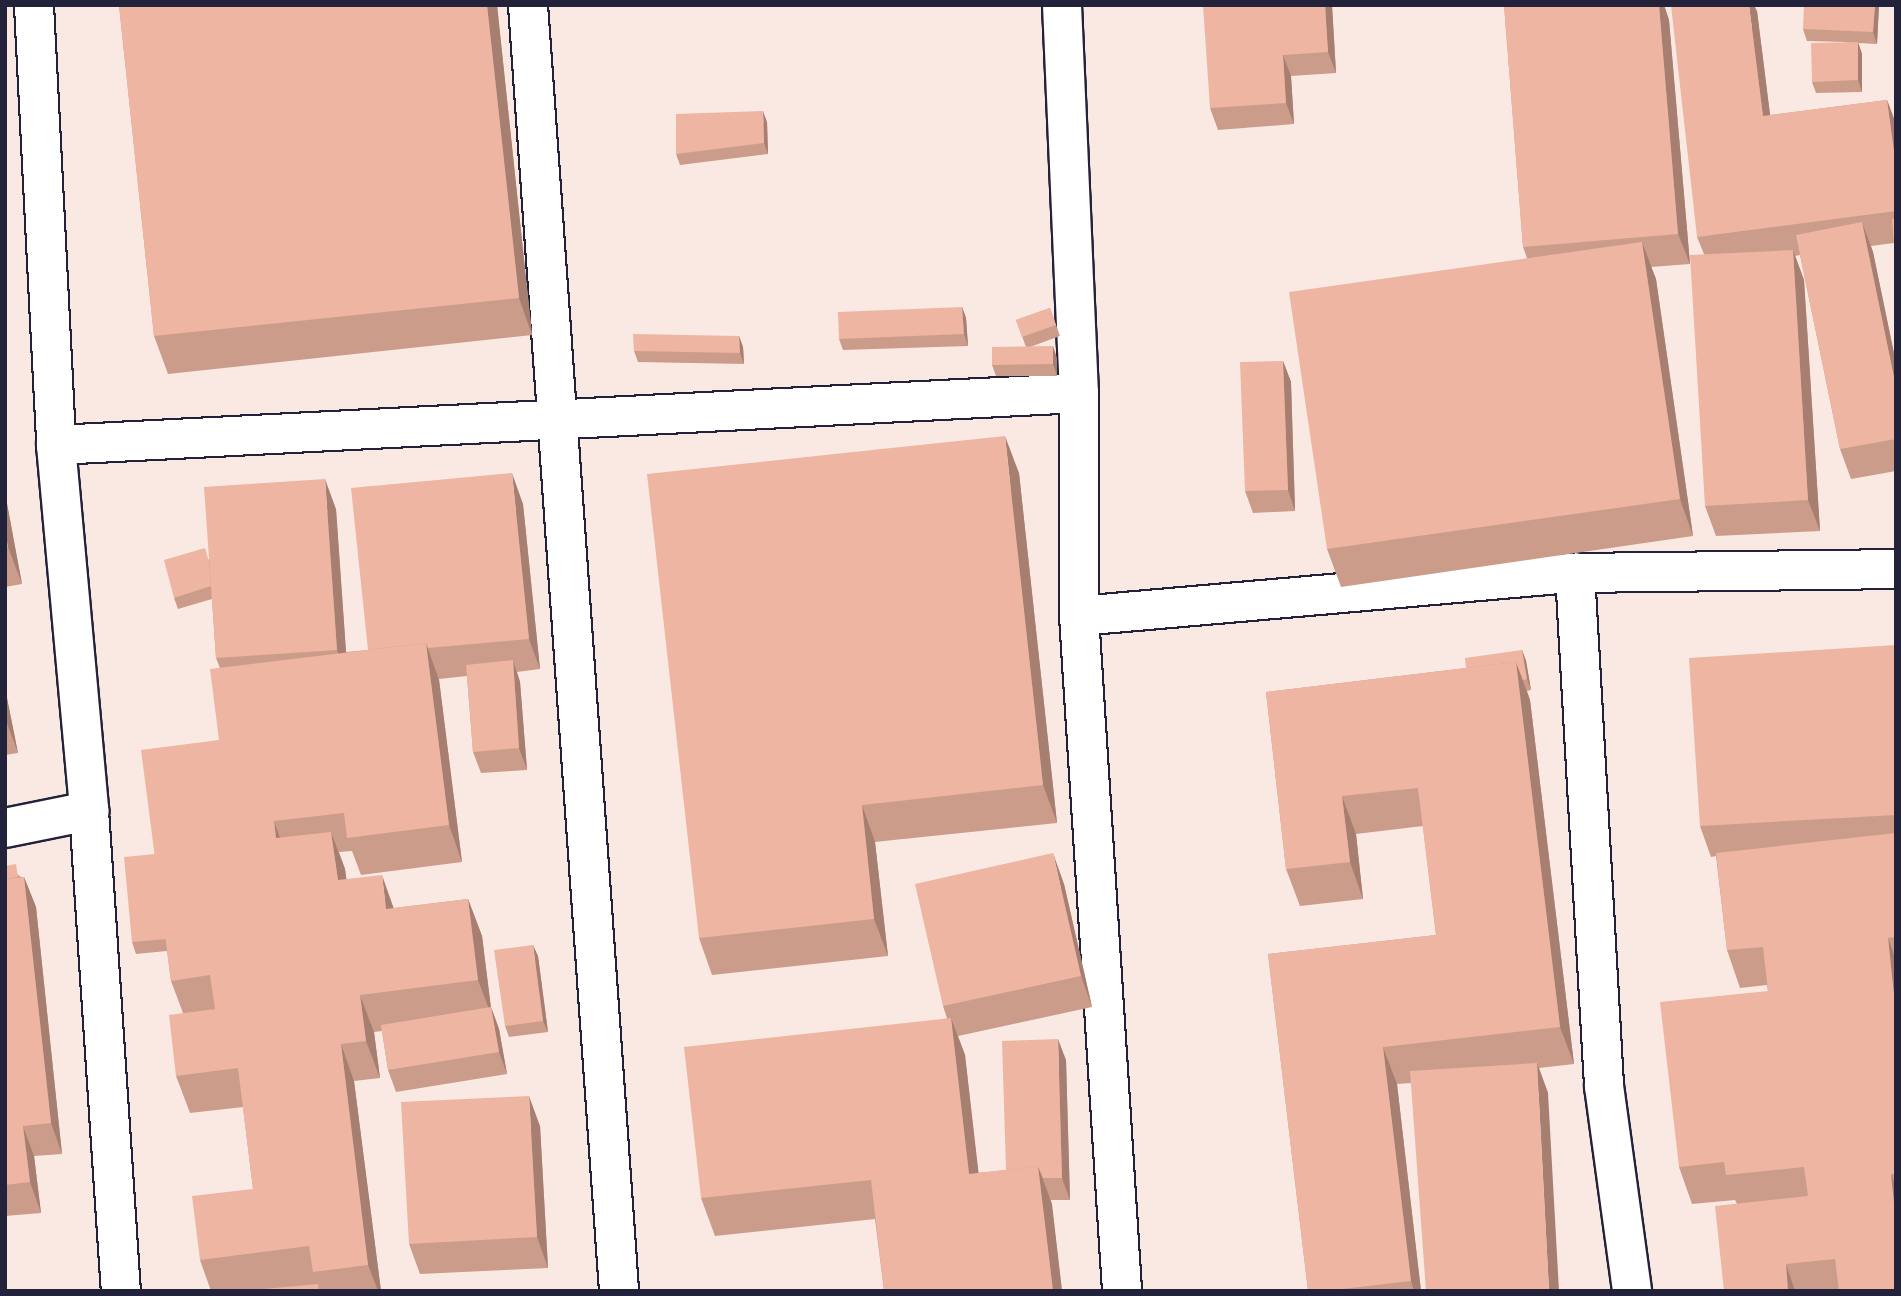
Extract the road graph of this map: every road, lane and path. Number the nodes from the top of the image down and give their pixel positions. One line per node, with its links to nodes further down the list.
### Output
1 (34, 5): 6 (lane)
2 (528, 5): 5 (lane)
3 (1062, 5): 4 (lane)
4 (1079, 393): 5 (lane); 9 (lane)
5 (558, 419): 6 (lane); 13 (lane)
6 (56, 445): 10 (lane)
7 (1896, 569): 8 (lane)
8 (1576, 573): 9 (lane); 15 (lane)
9 (1079, 617): 14 (lane)
10 (89, 811): 11 (lane); 12 (lane)
11 (5, 828)
12 (121, 1291)
13 (619, 1291)
14 (1122, 1291)
15 (1632, 1291)

